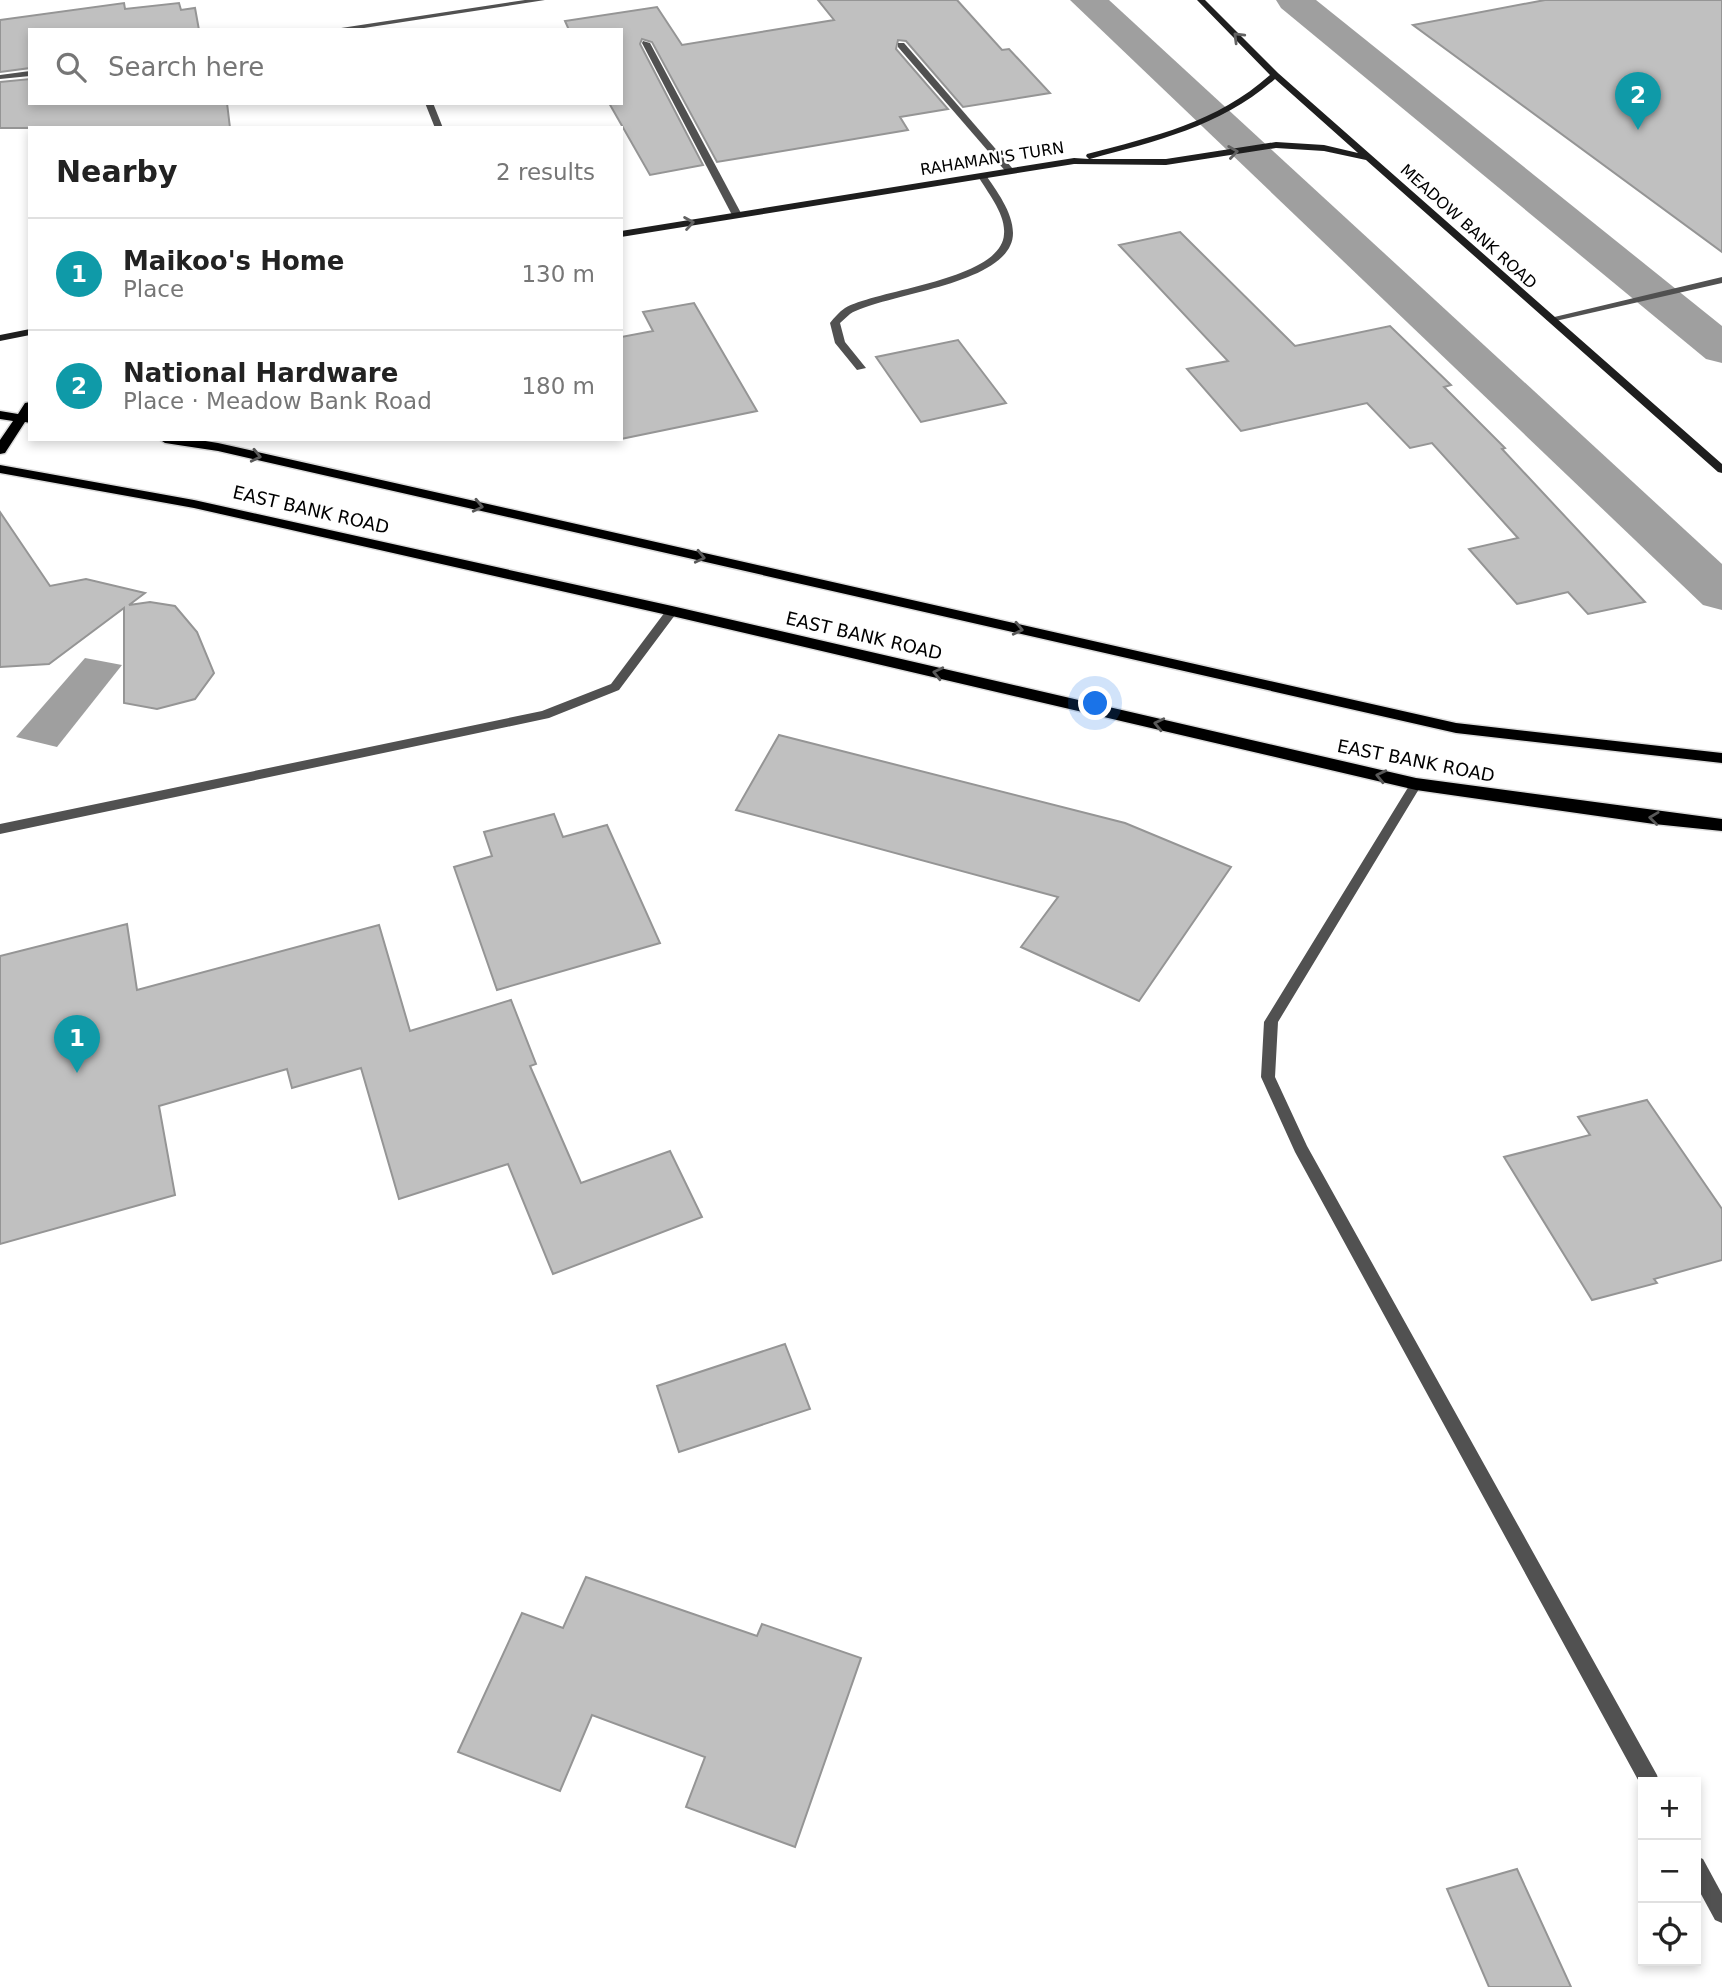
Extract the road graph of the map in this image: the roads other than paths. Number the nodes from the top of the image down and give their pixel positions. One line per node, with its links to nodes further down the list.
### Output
1 (541, 0): 3 (street)
2 (1200, 0): 8 (main road, MEADOW BANK ROAD, one-way to 2)
3 (398, 25): 4 (street)
4 (358, 28)
5 (646, 43): 16 (street)
6 (901, 45): 14 (street)
7 (28, 73): 9 (street)
8 (1275, 75): 12 (main road, MEADOW BANK ROAD); 13 (main road)
9 (0, 77)
10 (430, 105): 11 (street)
11 (438, 126)
12 (1369, 158): 13 (main road, RAHAMAN'S TURN, one-way to 12); 19 (main road, MEADOW BANK ROAD)
13 (1074, 161): 14 (main road, RAHAMAN'S TURN)
14 (1010, 172): 15 (main road, RAHAMAN'S TURN)
15 (982, 176): 16 (main road, RAHAMAN'S TURN); 22 (street)
16 (737, 215): 17 (main road, RAHAMAN'S TURN, one-way to 16)
17 (623, 234)
18 (1722, 280): 19 (street)
19 (1551, 319): 28 (main road, MEADOW BANK ROAD)
20 (28, 332): 21 (main road)
21 (0, 338)
22 (860, 368)
23 (27, 414): 24 (main road); 26 (main road)
24 (0, 415)
25 (177, 441): 30 (main road, one-way to 30)
26 (0, 450)
27 (0, 469): 29 (main road, EAST BANK ROAD)
28 (1722, 470)
29 (672, 611): 31 (main road, EAST BANK ROAD, one-way to 29); 33 (street)
30 (1722, 758)
31 (1416, 784): 32 (main road, EAST BANK ROAD, one-way to 31); 34 (street)
32 (1722, 825)
33 (0, 829)
34 (1647, 1777)
35 (1701, 1875): 36 (street)
36 (1722, 1913)

